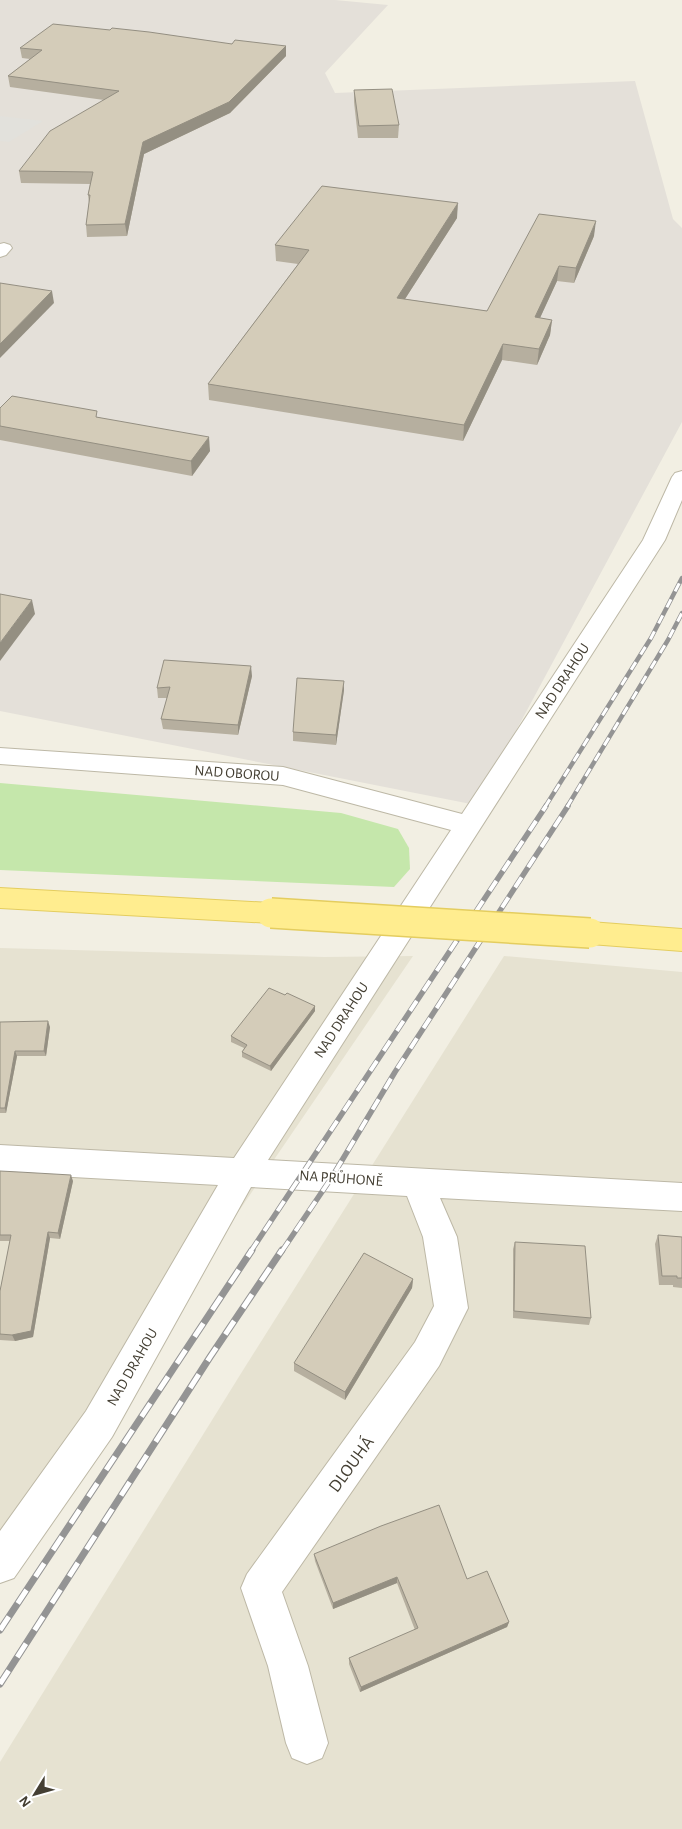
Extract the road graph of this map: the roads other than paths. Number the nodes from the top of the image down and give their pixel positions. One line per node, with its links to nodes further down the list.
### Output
1 (682, 477): 3 (street, NAD DRAHOU)
2 (0, 756): 3 (street, NAD OBOROU)
3 (468, 825): 7 (street, NAD DRAHOU)
4 (0, 898): 5 (main road, bridge)
5 (682, 940)
6 (0, 1158): 7 (street, NA PRŮHONĚ)
7 (242, 1171): 8 (street, NA PRŮHONĚ); 10 (street, NAD DRAHOU)
8 (418, 1184): 9 (street, NA PRŮHONĚ); 11 (street, DLOUHÁ)
9 (682, 1197)
10 (0, 1564)
11 (308, 1743)

